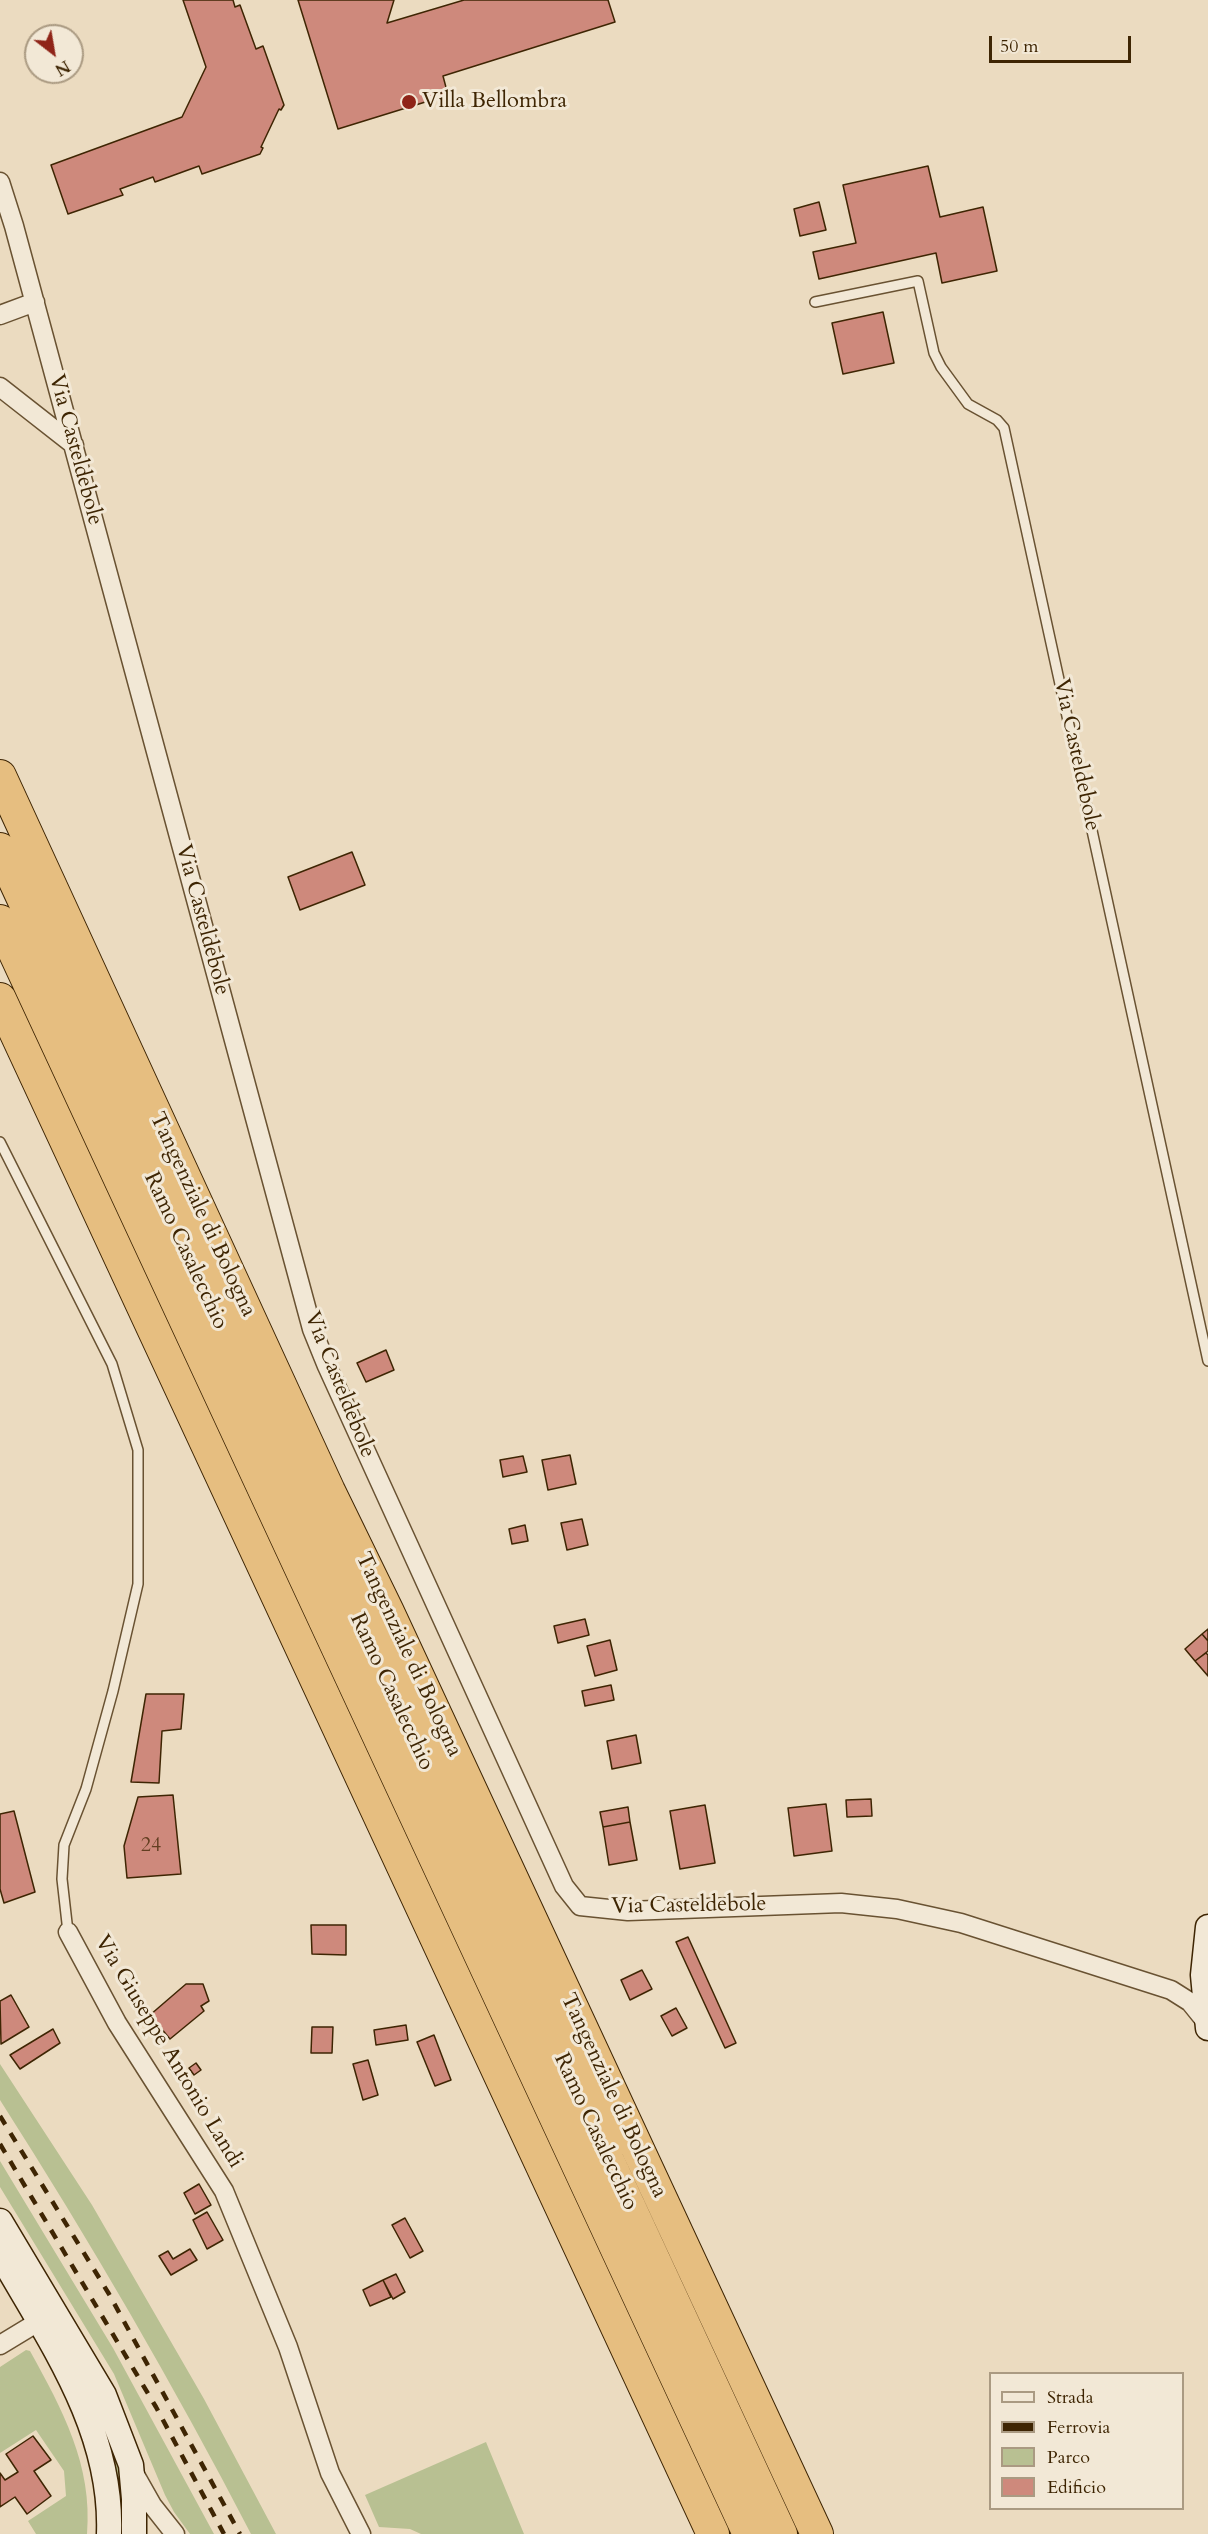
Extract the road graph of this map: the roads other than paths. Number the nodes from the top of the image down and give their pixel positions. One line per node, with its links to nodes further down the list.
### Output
1 (0, 182): 2 (street, Via Casteldebole)
2 (35, 302): 4 (street); 6 (street, Via Casteldebole)
3 (815, 302): 12 (lane, Via Casteldebole)
4 (0, 315)
5 (0, 387): 6 (street)
6 (74, 445): 16 (street, Via Casteldebole)
7 (0, 776): 30 (highway, Tangenziale di Bologna)
8 (0, 849): 29 (highway, Ramo Casalecchio)
9 (0, 921): 28 (highway, Ramo Casalecchio)
10 (0, 999): 27 (highway)
11 (0, 1142): 14 (lane, Via Giuseppe Antonio Landi)
12 (1208, 1361)
13 (1208, 1927): 15 (main road, Via Casteldebole)
14 (68, 1932): 26 (street, Via Giuseppe Antonio Landi)
15 (1204, 1964): 16 (street); 17 (main road, Via Casteldebole)
16 (1171, 1990): 17 (street, Via Casteldebole)
17 (1207, 2023): 18 (main road, Via Casteldebole)
18 (1208, 2028)
19 (0, 2221): 23 (main road)
20 (0, 2254): 21 (main road)
21 (38, 2322): 22 (street); 24 (main road)
22 (0, 2345)
23 (140, 2520): 24 (street); 25 (street)
24 (110, 2534)
25 (173, 2534)
26 (361, 2534)
27 (713, 2534)
28 (749, 2534)
29 (781, 2534)
30 (817, 2534)

